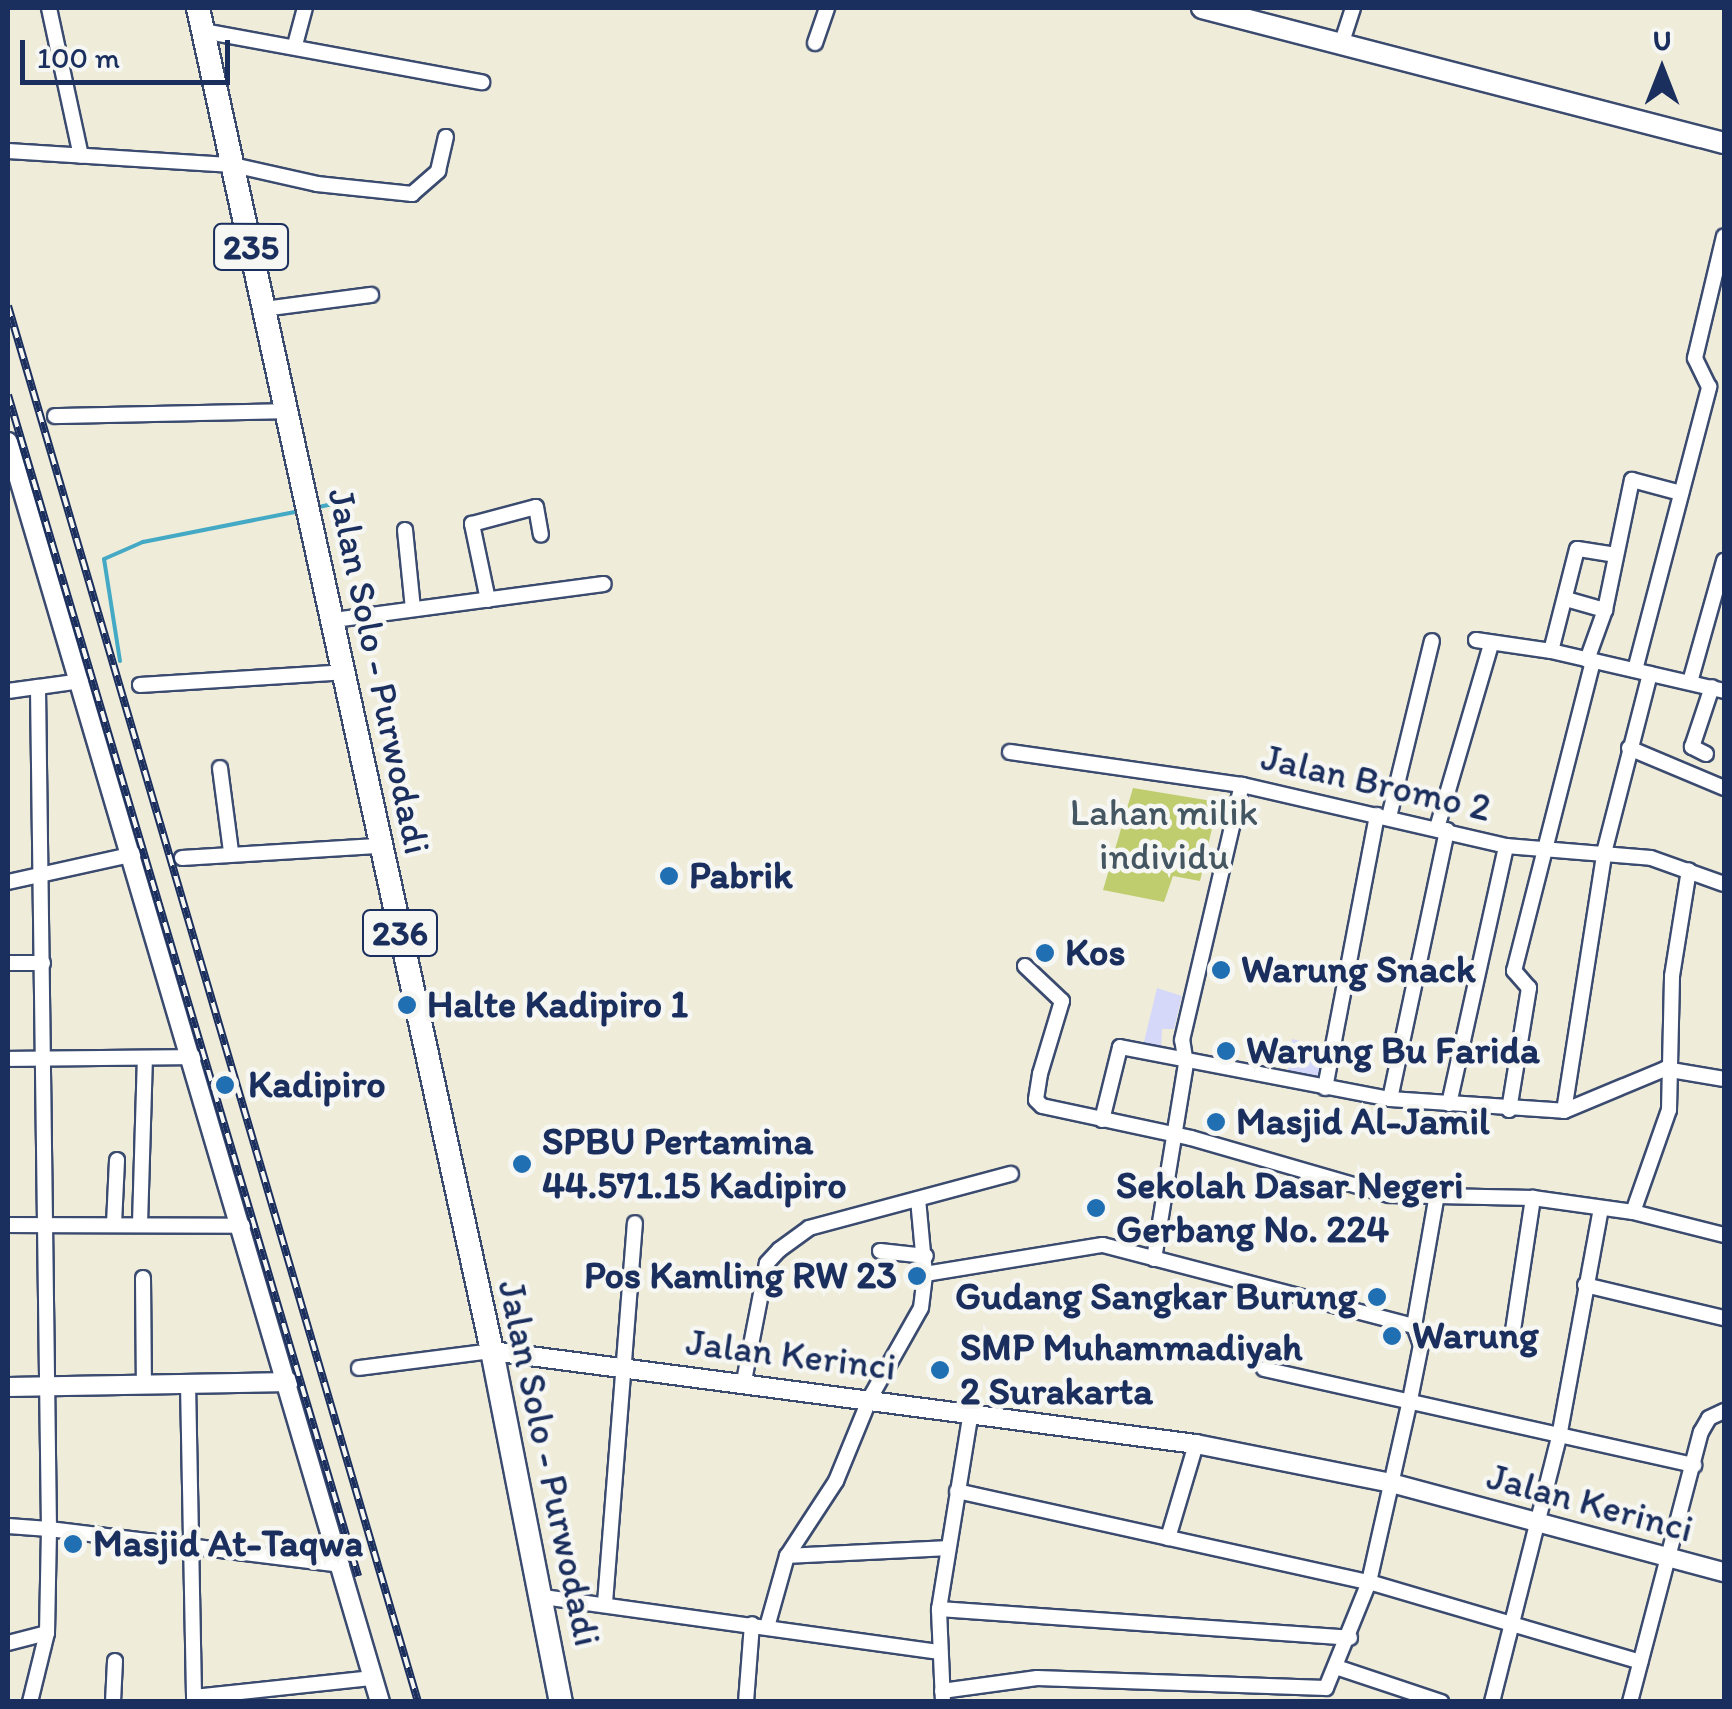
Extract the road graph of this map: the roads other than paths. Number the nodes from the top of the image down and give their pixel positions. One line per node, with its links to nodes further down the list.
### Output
1 (48, 8): 14 (street)
2 (305, 8): 8 (street)
3 (828, 8): 7 (street)
4 (1202, 8): 9 (main road)
5 (1353, 8): 9 (street)
6 (200, 19): 8 (street); 15 (main road, Jalan Solo - Purwodadi / 235)
7 (815, 43)
8 (294, 45): 10 (street)
9 (1341, 45): 12 (main road)
10 (482, 82)
11 (446, 136): 15 (street)
12 (1724, 143)
13 (8, 151): 14 (street)
14 (82, 156): 15 (street)
15 (233, 165): 18 (main road, Jalan Solo - Purwodadi / 235)
16 (1724, 236): 19 (street)
17 (371, 296): 18 (street)
18 (264, 310): 21 (main road, Jalan Solo - Purwodadi / 235)
19 (1710, 383): 20 (street); 24 (street)
20 (1724, 394)
21 (286, 411): 22 (street); 25 (main road, Jalan Solo - Purwodadi / 235)
22 (56, 416)
23 (9, 438): 41 (street)
24 (1681, 494): 28 (street); 40 (street)
25 (312, 514): 35 (main road, Jalan Solo - Purwodadi / 236)
26 (405, 530): 33 (street)
27 (541, 535): 32 (street)
28 (1616, 556): 31 (street); 34 (street)
29 (1724, 562): 42 (street)
30 (604, 584): 32 (street)
31 (1566, 599): 34 (street); 37 (street)
32 (488, 600): 33 (street)
33 (413, 609): 35 (street)
34 (1605, 610): 38 (street)
35 (334, 620): 39 (main road, Jalan Solo - Purwodadi / 236)
36 (1432, 641): 53 (street)
37 (1551, 651): 38 (street); 54 (street)
38 (1590, 660): 40 (street); 55 (street)
39 (344, 672): 43 (street); 56 (main road, Jalan Solo - Purwodadi / 236)
40 (1643, 672): 42 (street); 47 (street)
41 (81, 681): 44 (street); 60 (street)
42 (1690, 682): 45 (street)
43 (140, 685)
44 (38, 686): 46 (street); 63 (street)
45 (1718, 689): 49 (street)
46 (8, 691)
47 (1629, 748): 52 (street); 58 (street)
48 (1010, 752): 51 (street, Jalan Bromo 2)
49 (1706, 754)
50 (220, 768): 59 (street)
51 (1242, 785): 53 (street, Jalan Bromo 2); 72 (street)
52 (1724, 788)
53 (1383, 816): 54 (street, Jalan Bromo 2); 76 (street)
54 (1442, 829): 57 (street, Jalan Bromo 2); 77 (street)
55 (1543, 845): 57 (street, Jalan Bromo 2); 58 (street, Jalan Bromo 2); 79 (street)
56 (381, 846): 59 (street); 106 (main road, Jalan Solo - Purwodadi / 236)
57 (1506, 846): 78 (street)
58 (1604, 849): 62 (street, Jalan Bromo 2); 80 (street)
59 (231, 852): 61 (street)
60 (134, 854): 63 (street); 69 (street)
61 (182, 858)
62 (1689, 870): 65 (street, Jalan Bromo 2); 74 (street)
63 (41, 872): 64 (street); 67 (street)
64 (8, 882)
65 (1724, 884)
66 (8, 964): 67 (street)
67 (44, 964): 73 (street)
68 (1025, 966): 81 (street)
69 (194, 1057): 71 (street); 95 (street)
70 (8, 1058): 73 (street)
71 (144, 1058): 73 (street); 94 (street)
72 (1184, 1058): 76 (street); 81 (street); 82 (street)
73 (46, 1059): 92 (street)
74 (1666, 1069): 75 (street); 80 (street); 89 (street)
75 (1724, 1079)
76 (1325, 1088): 77 (street)
77 (1390, 1099): 78 (street)
78 (1449, 1104): 79 (street)
79 (1508, 1110): 80 (street)
80 (1564, 1110)
81 (1102, 1120): 82 (street)
82 (1170, 1134): 85 (street); 99 (street)
83 (118, 1160): 93 (street)
84 (1011, 1174): 87 (street)
85 (1437, 1194): 86 (street); 104 (street)
86 (1533, 1198): 88 (street); 105 (street)
87 (918, 1199): 98 (street); 111 (street)
88 (1602, 1209): 89 (street); 102 (street)
89 (1633, 1212): 96 (street)
90 (635, 1223): 108 (street)
91 (8, 1224): 92 (street)
92 (46, 1224): 93 (street); 114 (street)
93 (114, 1224): 94 (street)
94 (140, 1224): 95 (street)
95 (243, 1226): 110 (street)
96 (1724, 1234)
97 (880, 1251): 98 (street)
98 (926, 1256): 100 (street)
99 (1154, 1259): 100 (street); 104 (street)
100 (925, 1274): 116 (street)
101 (143, 1278): 113 (street)
102 (1586, 1286): 103 (street); 120 (street)
103 (1724, 1318)
104 (1414, 1326): 117 (street)
105 (1512, 1337)
106 (492, 1351): 107 (street); 108 (street, Jalan Kerinci); 136 (main road, Jalan Solo - Purwodadi / 236)
107 (359, 1368)
108 (624, 1368): 111 (street, Jalan Kerinci); 137 (street)
109 (1264, 1369): 117 (street)
110 (289, 1382): 112 (street); 133 (street)
111 (744, 1382): 116 (street, Jalan Kerinci)
112 (188, 1383): 113 (street); 129 (street)
113 (144, 1384): 114 (street)
114 (44, 1386): 115 (street); 127 (street)
115 (8, 1387)
116 (870, 1398): 118 (street, Jalan Kerinci); 131 (street)
117 (1410, 1400): 120 (street); 123 (street)
118 (971, 1411): 121 (street, Jalan Kerinci); 124 (street)
119 (1724, 1411): 122 (street)
120 (1559, 1437): 122 (street); 125 (street)
121 (1196, 1444): 123 (street, Jalan Kerinci); 128 (street)
122 (1694, 1465): 132 (street)
123 (1391, 1483): 125 (street, Jalan Kerinci); 135 (street)
124 (957, 1491): 128 (street); 130 (street)
125 (1534, 1524): 132 (street, Jalan Kerinci); 139 (street)
126 (8, 1526): 127 (street)
127 (49, 1530): 129 (street); 141 (street)
128 (1168, 1538): 135 (street)
129 (188, 1547): 133 (street); 151 (street)
130 (948, 1548): 131 (street); 138 (street)
131 (786, 1556): 140 (street)
132 (1673, 1558): 134 (street, Jalan Kerinci); 146 (street)
133 (342, 1565): 148 (street)
134 (1724, 1572)
135 (1370, 1582): 139 (street); 142 (street)
136 (543, 1597): 137 (street); 155 (main road, Jalan Solo - Purwodadi / 236)
137 (606, 1602): 140 (street)
138 (939, 1609): 142 (street); 144 (street)
139 (1511, 1622): 146 (street); 158 (street)
140 (759, 1626): 144 (street); 156 (street)
141 (47, 1633): 143 (street); 152 (street)
142 (1350, 1638): 147 (street)
143 (8, 1643)
144 (940, 1652): 150 (street)
145 (115, 1661): 153 (street)
146 (1640, 1662): 159 (street)
147 (1336, 1667): 150 (street); 157 (street)
148 (373, 1678): 149 (street); 154 (street)
149 (262, 1696): 151 (street)
150 (943, 1696)
151 (194, 1700)
152 (30, 1702)
153 (113, 1702)
154 (380, 1702)
155 (561, 1702)
156 (746, 1702)
157 (1442, 1702)
158 (1492, 1702)
159 (1630, 1702)

